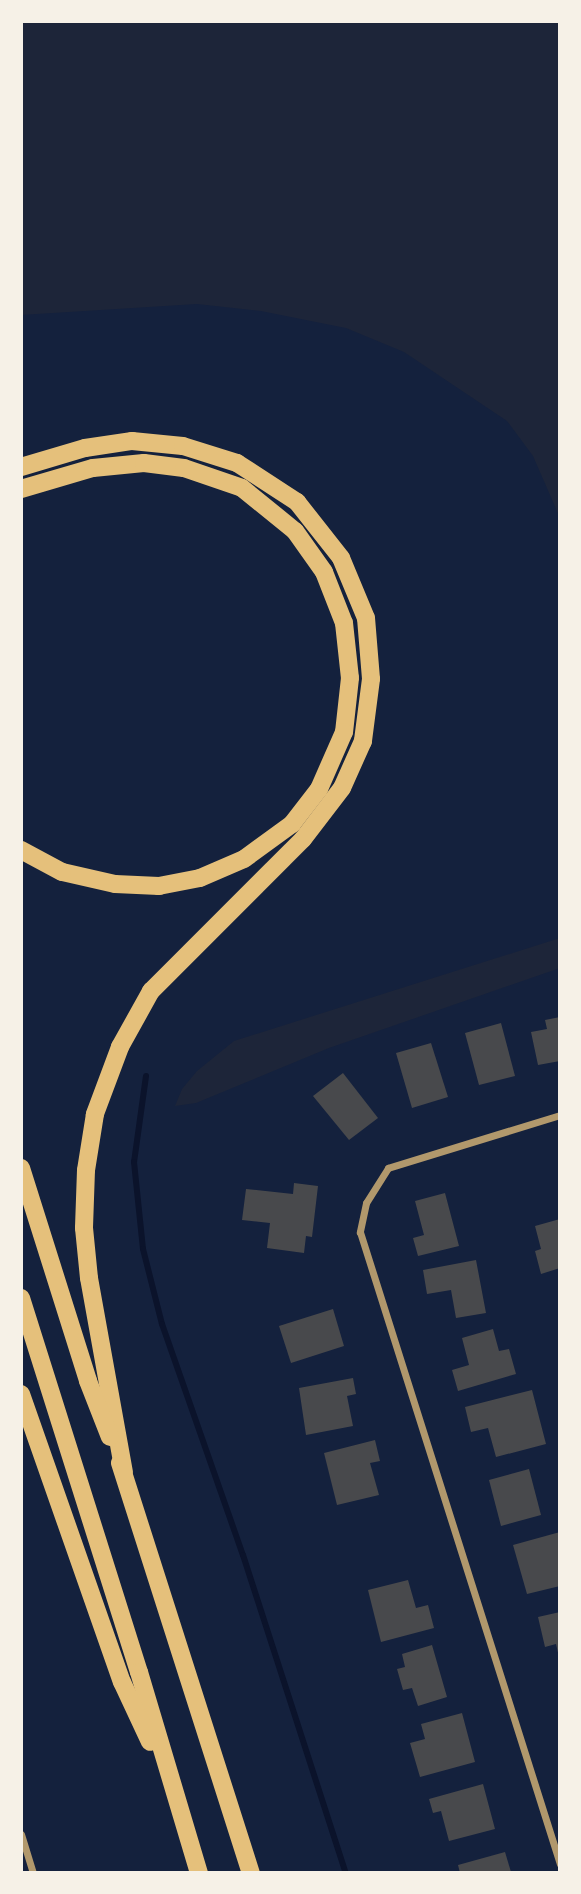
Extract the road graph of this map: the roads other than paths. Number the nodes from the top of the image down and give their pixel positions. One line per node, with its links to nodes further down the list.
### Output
1 (21, 467): 8 (highway)
2 (21, 489): 3 (highway)
3 (21, 850)
4 (560, 1115): 11 (street)
5 (21, 1168): 8 (highway)
6 (21, 1298): 9 (highway)
7 (21, 1394): 9 (highway)
8 (124, 1472): 14 (highway)
9 (175, 1798): 13 (highway)
10 (21, 1835): 12 (street)
11 (560, 1864)
12 (33, 1873)
13 (199, 1873)
14 (251, 1873)

